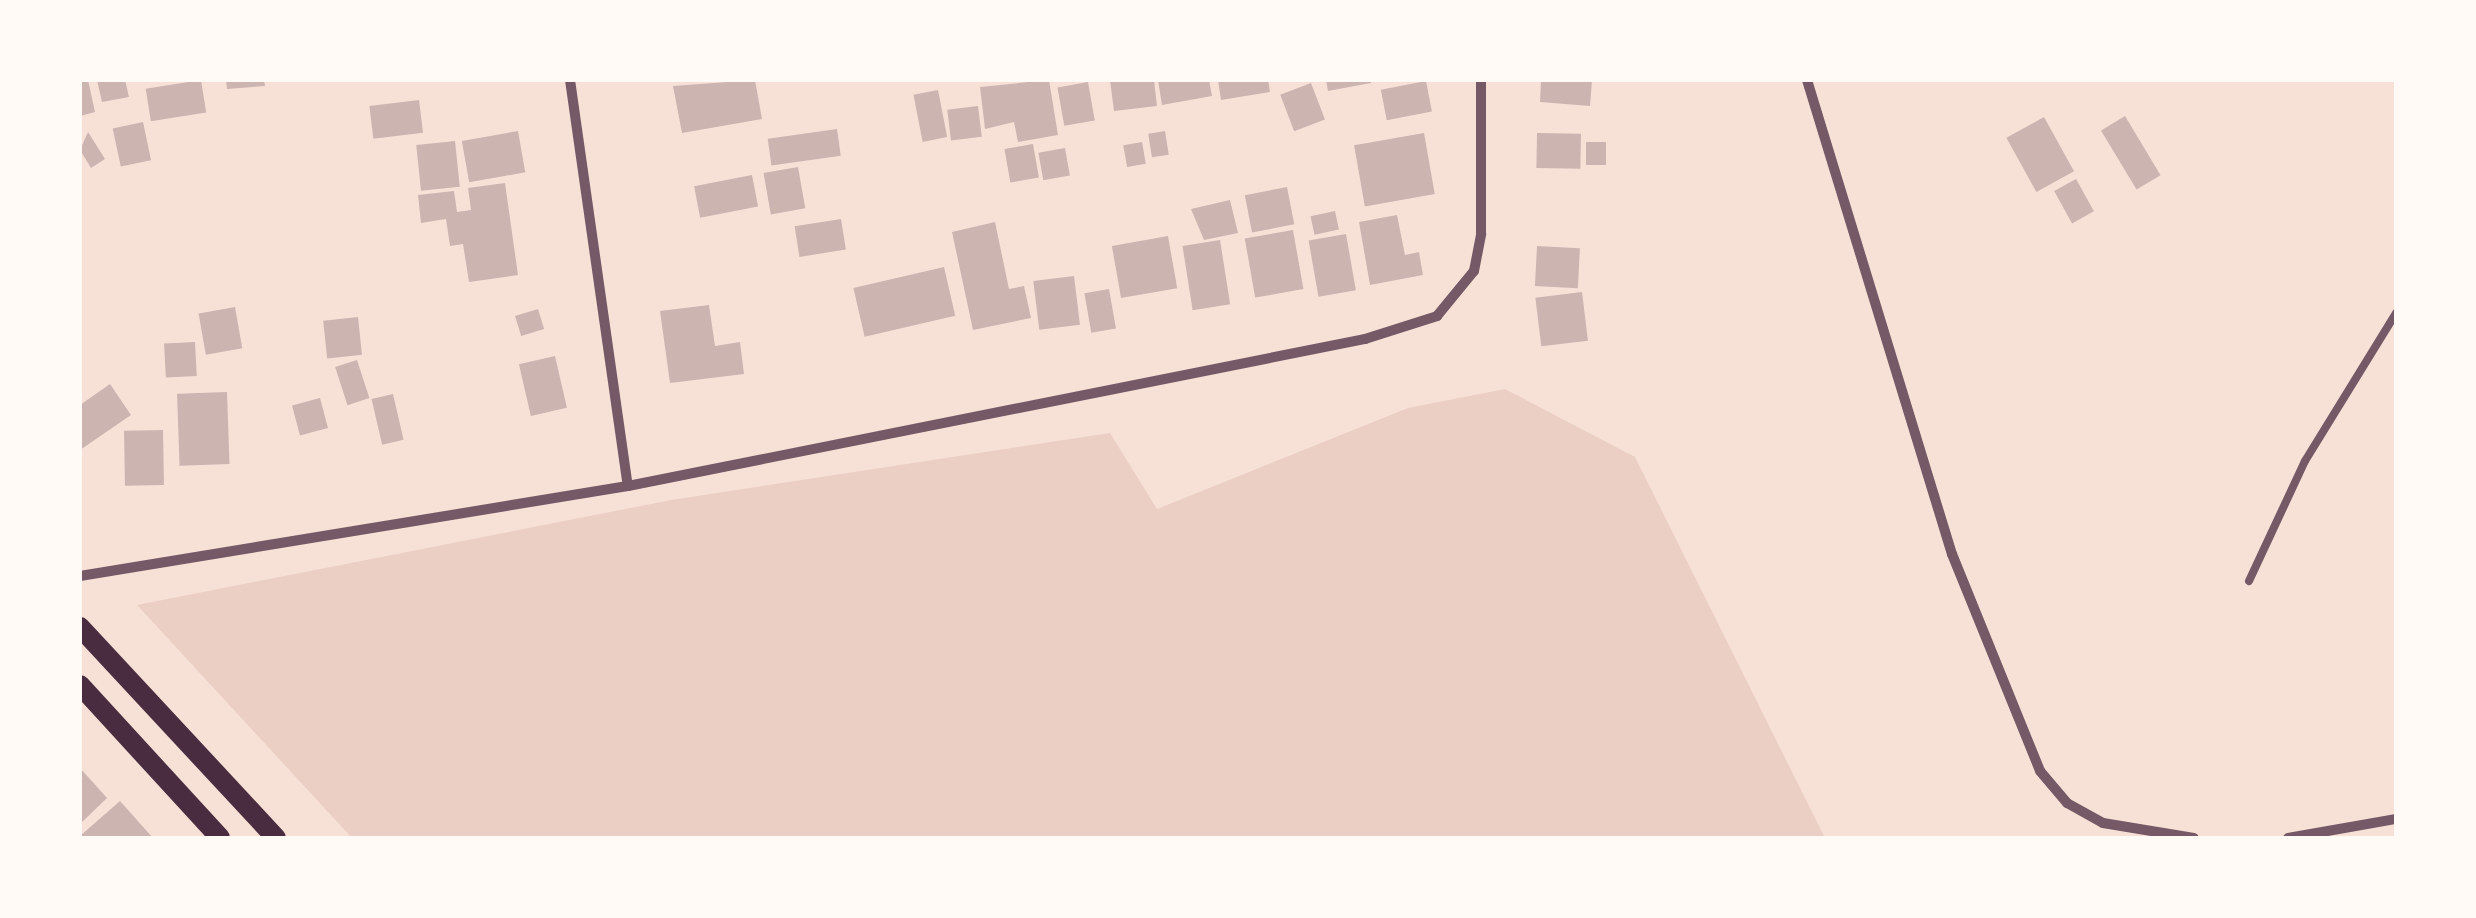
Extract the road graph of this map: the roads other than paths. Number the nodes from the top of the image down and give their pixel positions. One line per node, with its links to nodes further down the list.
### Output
1 (570, 80): 5 (street)
2 (1481, 80): 5 (street)
3 (1807, 80): 13 (street)
4 (2396, 313): 7 (lane)
5 (628, 486): 6 (street)
6 (80, 576)
7 (2248, 581)
8 (80, 626): 12 (main road)
9 (80, 685): 11 (main road)
10 (2396, 819): 14 (street)
11 (220, 838)
12 (276, 838)
13 (2194, 838)
14 (2288, 838)

